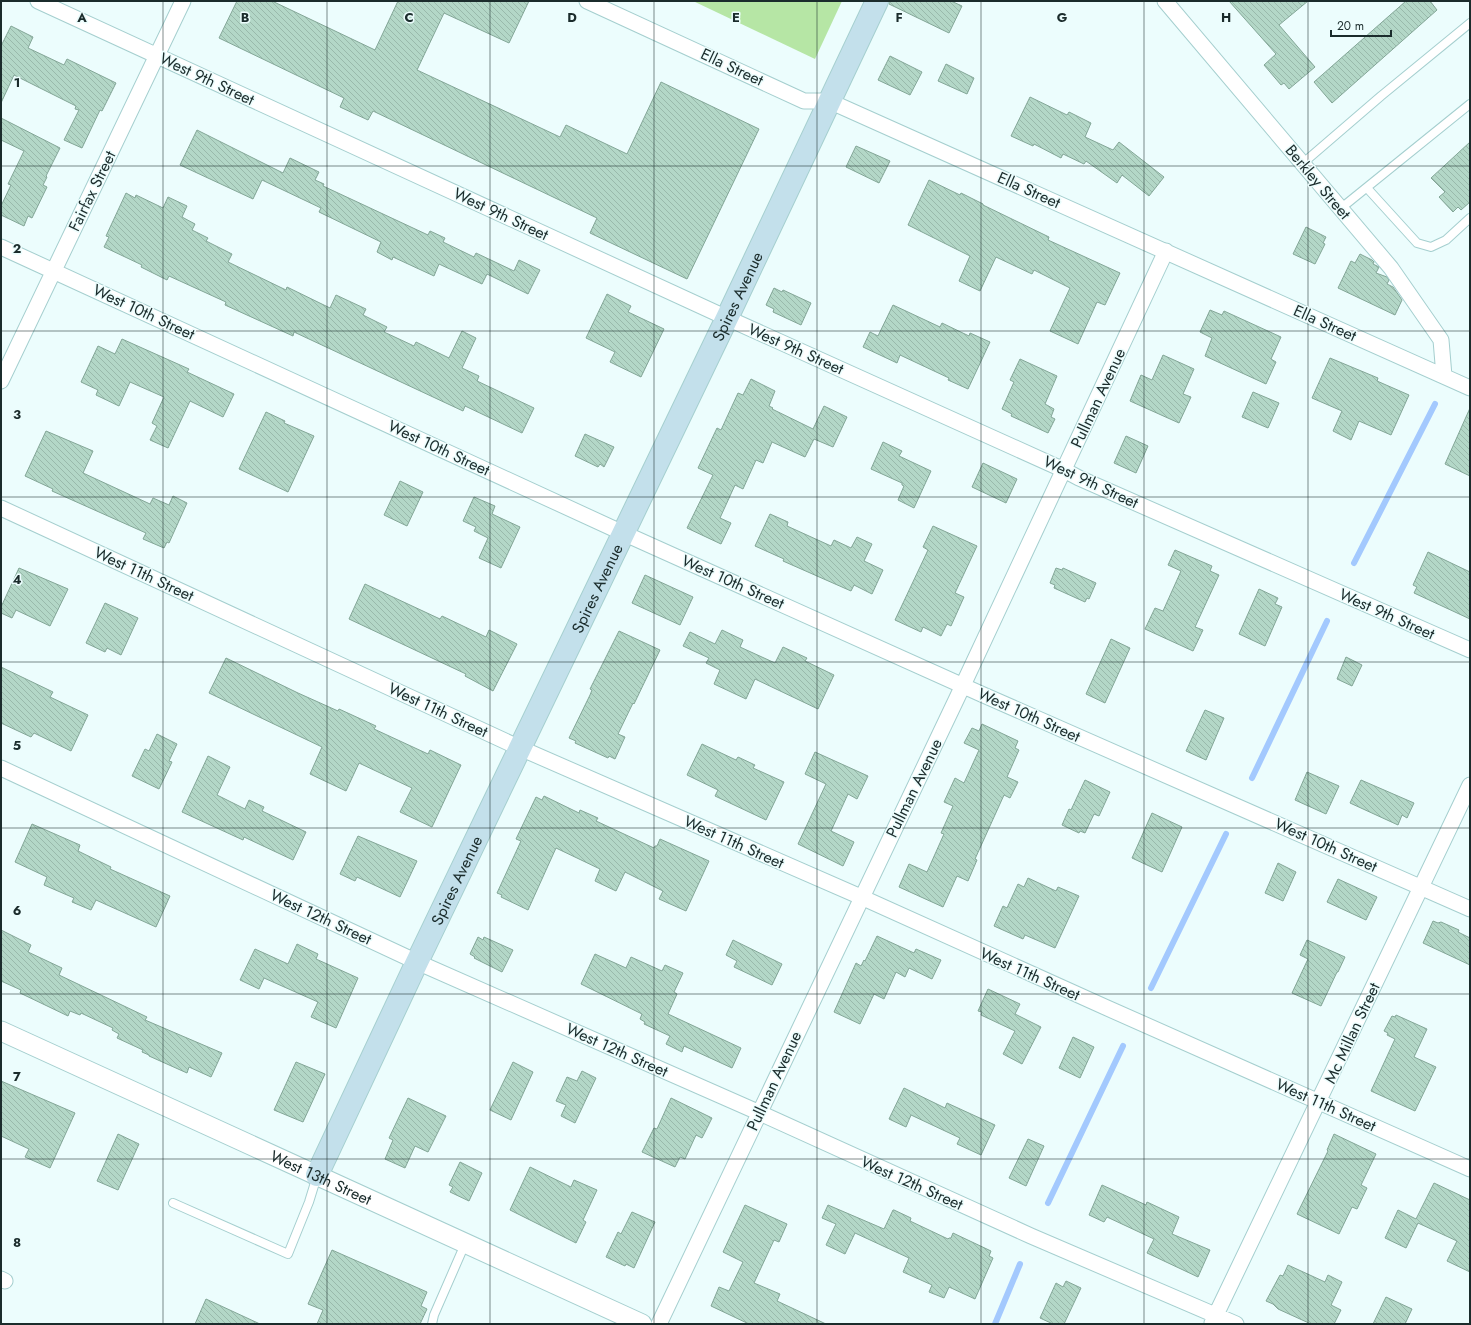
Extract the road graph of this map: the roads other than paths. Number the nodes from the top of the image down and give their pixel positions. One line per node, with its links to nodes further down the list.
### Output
1 (38, 1): 7 (street, West 9th Street)
2 (183, 1): 7 (street, Fairfax Street)
3 (587, 1): 8 (street, Ella Street)
4 (877, 1): 8 (main road, Spires Avenue)
5 (1165, 1): 10 (street, Berkley Street)
6 (1470, 23): 10 (lane)
7 (157, 56): 16 (street, Fairfax Street); 17 (street, West 9th Street)
8 (829, 101): 15 (street, Ella Street); 17 (main road, Spires Avenue)
9 (1470, 104): 11 (lane)
10 (1302, 164): 12 (street, Berkley Street)
11 (1367, 188): 12 (lane); 13 (lane)
12 (1340, 209): 18 (street, Berkley Street)
13 (1470, 218)
14 (1, 246): 16 (street, West 10th Street)
15 (1166, 251): 18 (street, Ella Street); 21 (street, Pullman Avenue)
16 (54, 271): 19 (street, Fairfax Street); 23 (street, West 10th Street)
17 (727, 318): 21 (street, West 9th Street); 23 (main road, Spires Avenue)
18 (1444, 376): 20 (street, Ella Street)
19 (1, 381)
20 (1470, 388)
21 (1064, 470): 24 (street, West 9th Street); 25 (street, Pullman Avenue)
22 (1, 508): 26 (street, West 11th Street)
23 (623, 533): 25 (street, West 10th Street); 26 (main road, Spires Avenue)
24 (1470, 650)
25 (963, 686): 29 (street, West 10th Street); 30 (street, Pullman Avenue)
26 (520, 748): 30 (street, West 11th Street); 32 (main road, Spires Avenue)
27 (1, 768): 32 (street, West 12th Street)
28 (1470, 785): 29 (street, Mc Millan Street)
29 (1421, 887): 31 (street, West 10th Street); 34 (street, Mc Millan Street)
30 (861, 897): 34 (street, West 11th Street); 35 (street, Pullman Avenue)
31 (1470, 909)
32 (417, 962): 35 (street, West 12th Street); 37 (main road, Spires Avenue)
33 (1, 1031): 37 (street, West 13th Street)
34 (1319, 1101): 36 (street, West 11th Street); 40 (street, Mc Millan Street)
35 (760, 1113): 40 (street, West 12th Street); 43 (street, Pullman Avenue)
36 (1470, 1169)
37 (317, 1175): 38 (lane); 39 (street, West 13th Street)
38 (173, 1202)
39 (465, 1244): 41 (lane); 42 (street, West 13th Street)
40 (1214, 1320): 44 (street, West 12th Street)
41 (432, 1324)
42 (642, 1324)
43 (658, 1324)
44 (1236, 1324)

